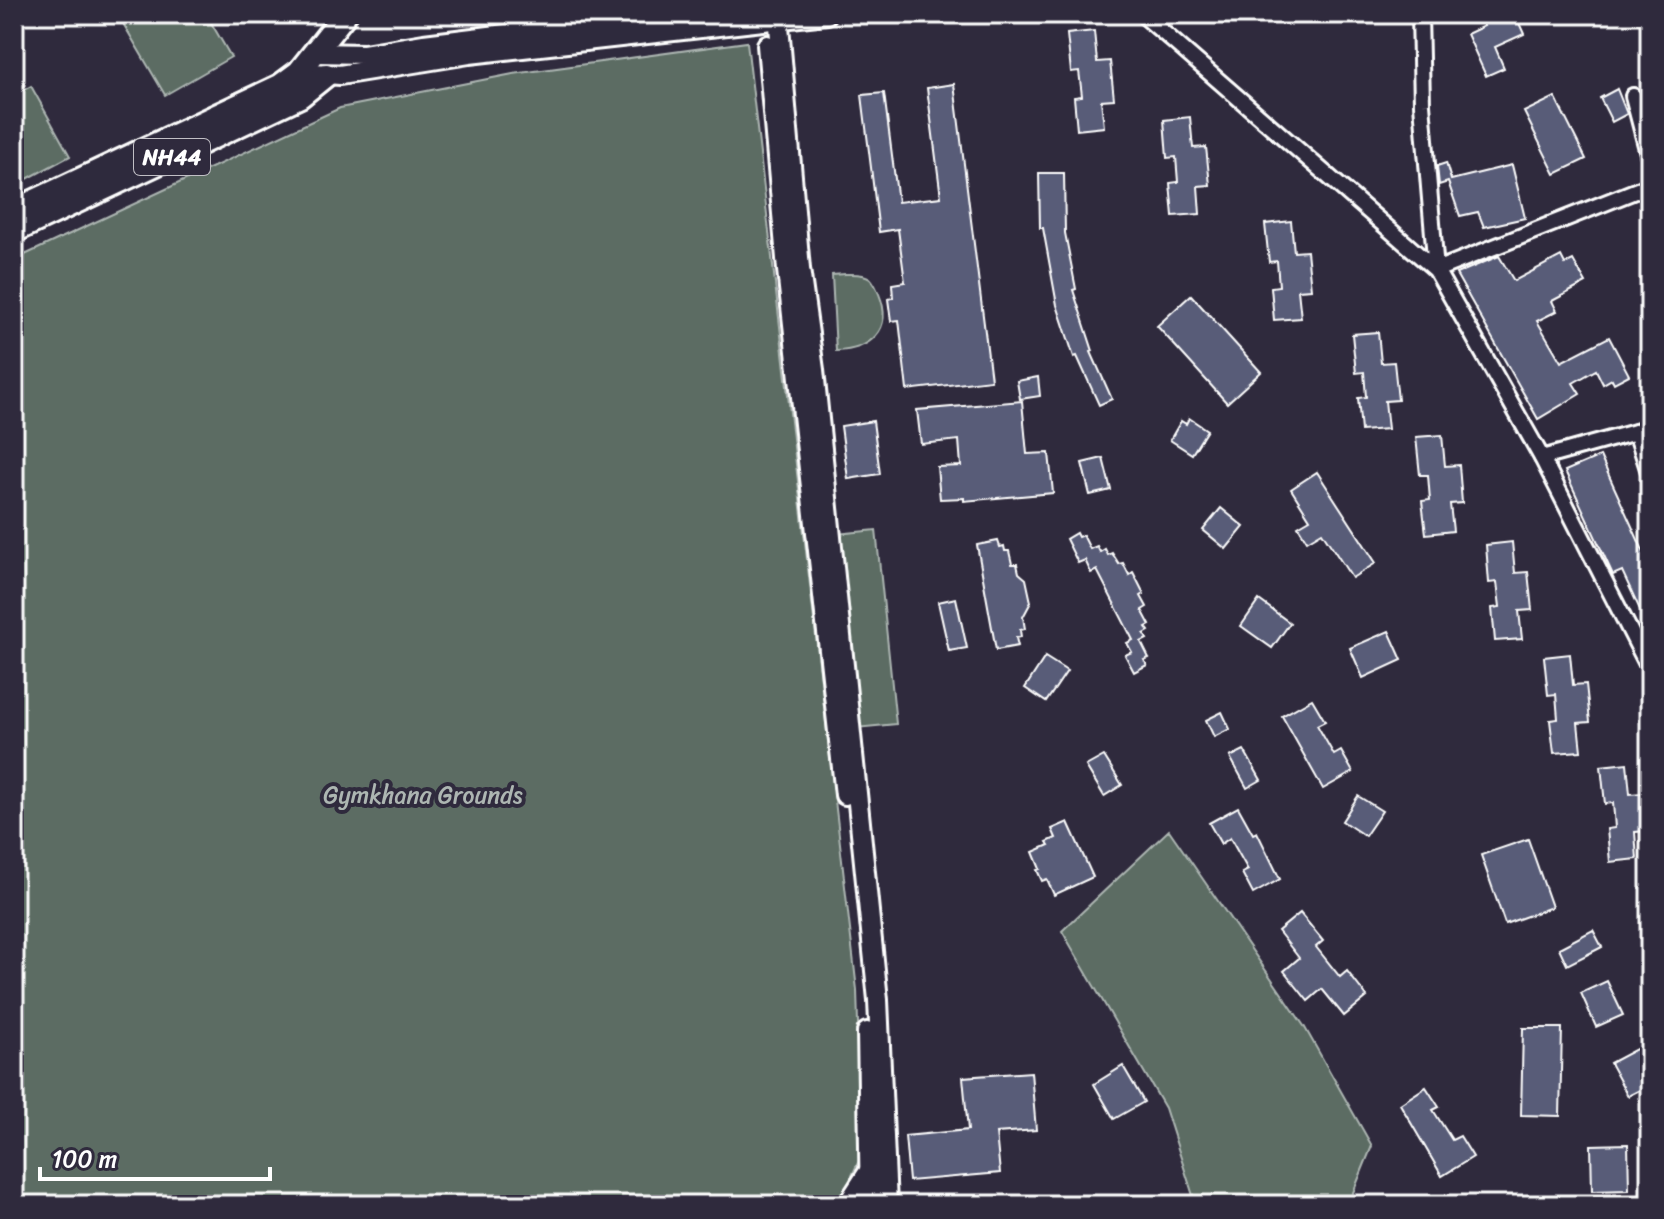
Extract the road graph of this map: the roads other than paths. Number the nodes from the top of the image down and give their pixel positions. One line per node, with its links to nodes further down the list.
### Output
1 (666, 14): 7 (main road)
2 (827, 14): 6 (main road)
3 (1142, 14): 15 (street)
4 (1420, 14): 15 (street)
5 (343, 15): 7 (highway, NH44)
6 (772, 17): 9 (main road); 20 (main road); 23 (main road)
7 (316, 53): 8 (highway, NH44)
8 (300, 70): 9 (main road); 13 (highway, NH44)
9 (326, 75): 14 (highway, NH44)
10 (1633, 96): 11 (street)
11 (1650, 161)
12 (1650, 185): 15 (street)
13 (14, 211)
14 (14, 231)
15 (1436, 270): 17 (street)
16 (1643, 430): 17 (street); 18 (street)
17 (1542, 458): 19 (street)
18 (1650, 475)
19 (1650, 670)
20 (870, 1169): 21 (main road); 22 (main road)
21 (847, 1205)
22 (870, 1205)
23 (887, 1205)

